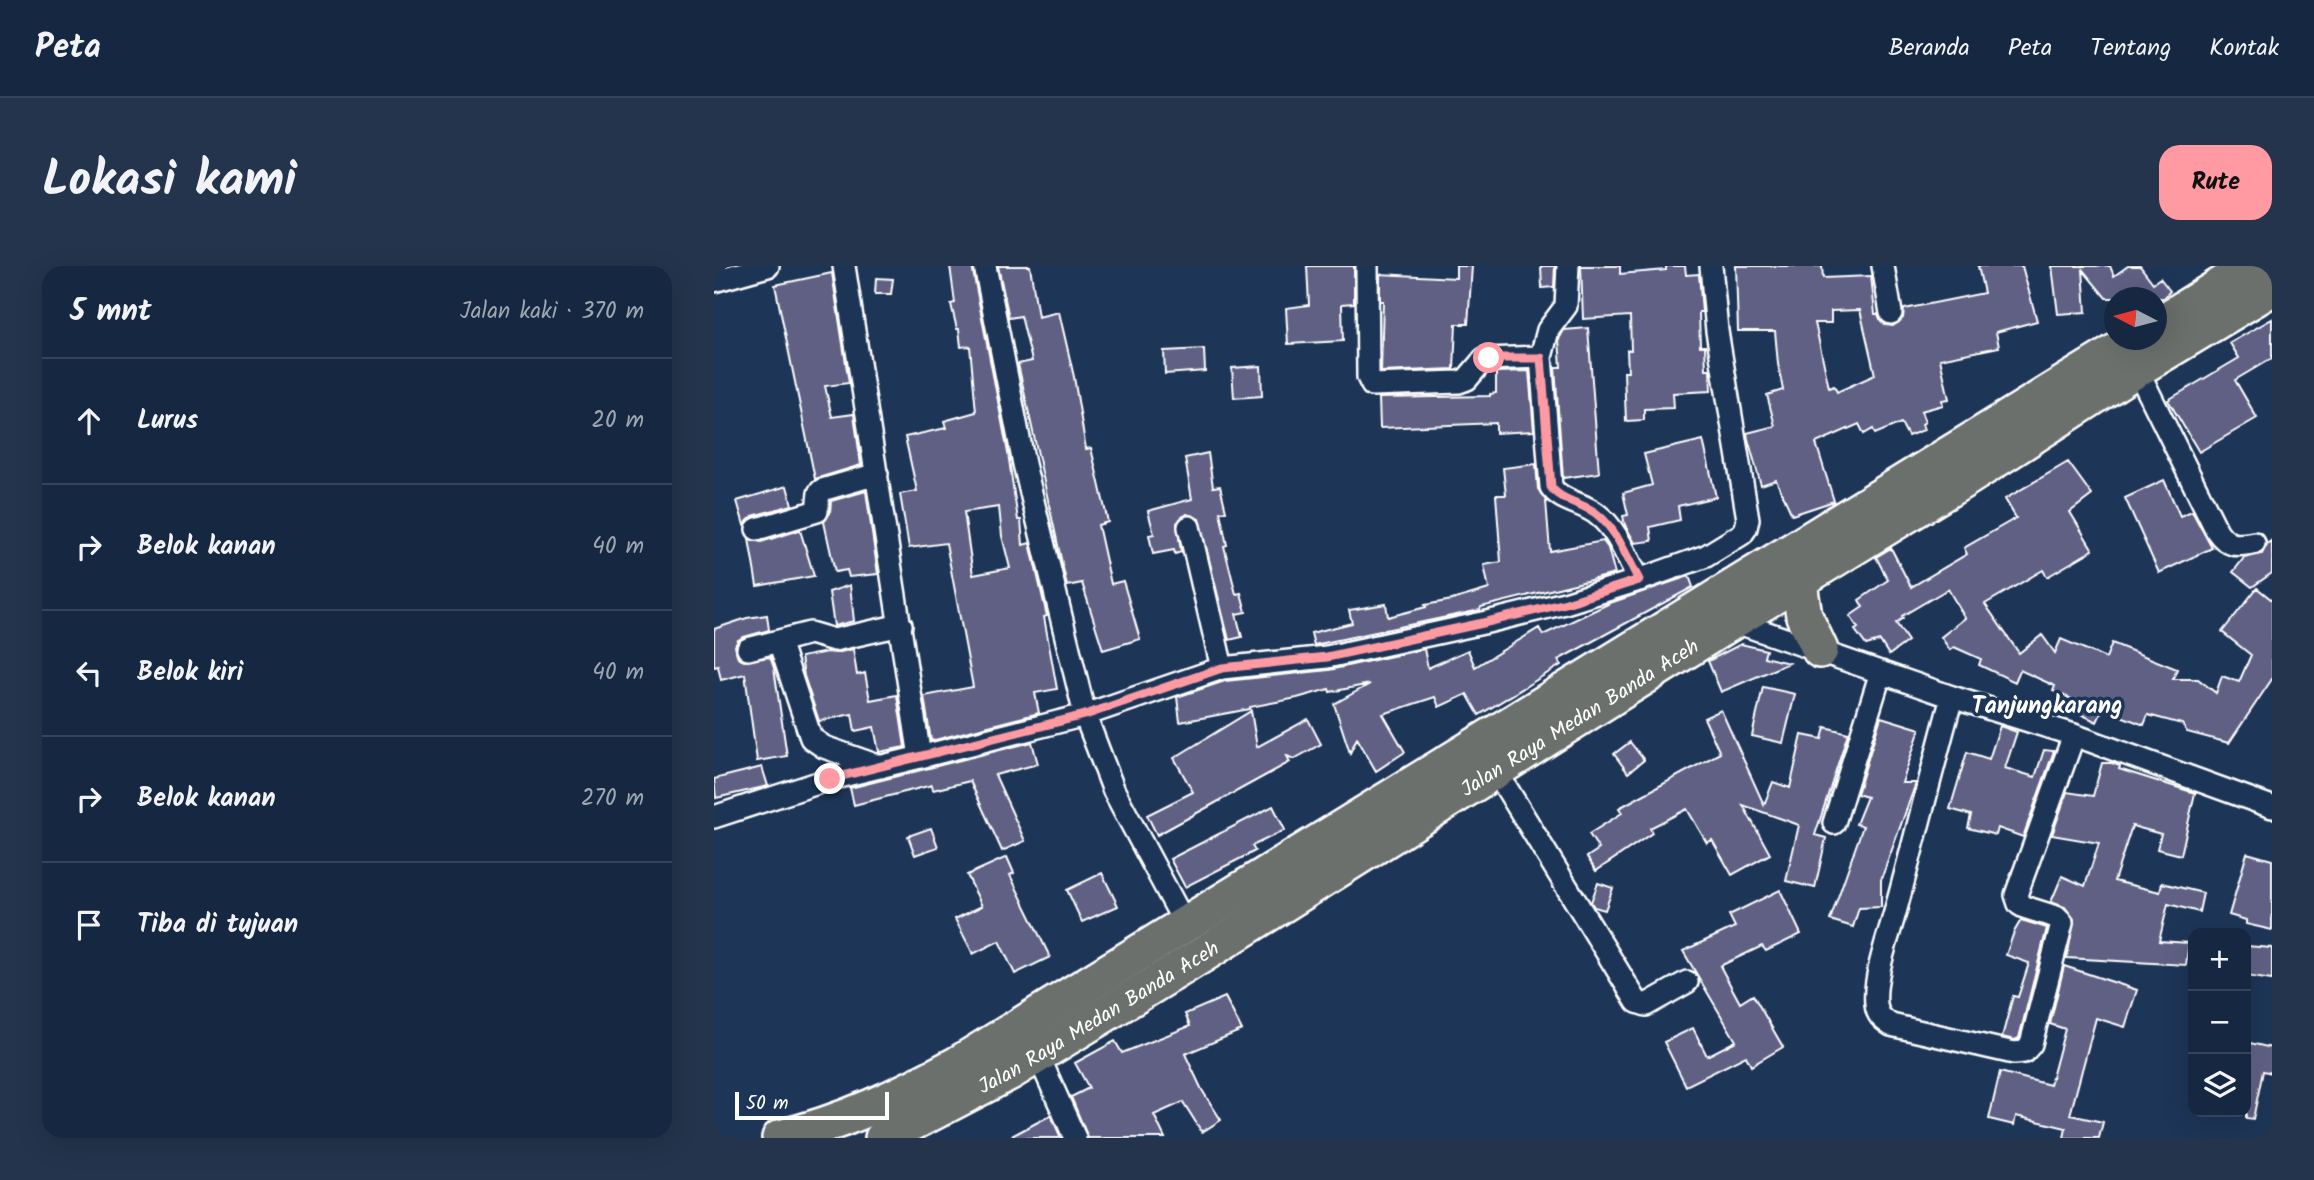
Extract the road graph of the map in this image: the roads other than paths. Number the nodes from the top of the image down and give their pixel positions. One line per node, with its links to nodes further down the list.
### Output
1 (768, 266): 9 (street)
2 (844, 266): 16 (street)
3 (985, 266): 31 (street)
4 (1367, 266): 14 (street)
5 (1568, 266): 14 (street)
6 (1711, 266): 20 (street)
7 (1883, 266): 11 (street)
8 (2252, 266): 12 (highway)
9 (714, 281)
10 (2272, 288): 13 (highway, Jalan Raya Medan Banda Aceh)
11 (1891, 313)
12 (2167, 320)
13 (2136, 354): 15 (highway, Jalan Raya Medan Banda Aceh); 19 (street)
14 (1541, 358): 21 (street)
15 (1960, 465): 22 (highway, Jalan Raya Medan Banda Aceh); 23 (highway, Jalan Raya Medan Banda Aceh)
16 (877, 474): 18 (street); 24 (street)
17 (1189, 527): 28 (street)
18 (757, 529)
19 (2254, 543)
20 (1706, 556): 21 (street); 23 (street)
21 (1639, 580): 28 (street)
22 (1799, 583): 23 (highway, Jalan Raya Medan Banda Aceh); 27 (highway)
23 (1731, 606): 27 (street); 35 (highway, Jalan Raya Medan Banda Aceh); 39 (highway, Jalan Raya Medan Banda Aceh)
24 (901, 625): 25 (street); 33 (street)
25 (779, 641): 26 (street); 34 (street)
26 (748, 649)
27 (1820, 650): 29 (street)
28 (1222, 668): 31 (street)
29 (1881, 672): 30 (street); 38 (street)
30 (1952, 697): 32 (street); 32 (street)
31 (1085, 715): 33 (street); 39 (street)
32 (2074, 735): 36 (street)
33 (920, 757): 34 (street)
34 (881, 767): 37 (street)
35 (1496, 771): 40 (street); 41 (highway, Jalan Raya Medan Banda Aceh)
36 (2272, 807)
37 (714, 817)
38 (1833, 822)
39 (1185, 924): 42 (highway, Jalan Raya Medan Banda Aceh)
40 (1687, 982)
41 (1038, 1055): 43 (highway, Jalan Raya Medan Banda Aceh); 44 (street)
42 (779, 1138)
43 (883, 1138)
44 (1075, 1138)

